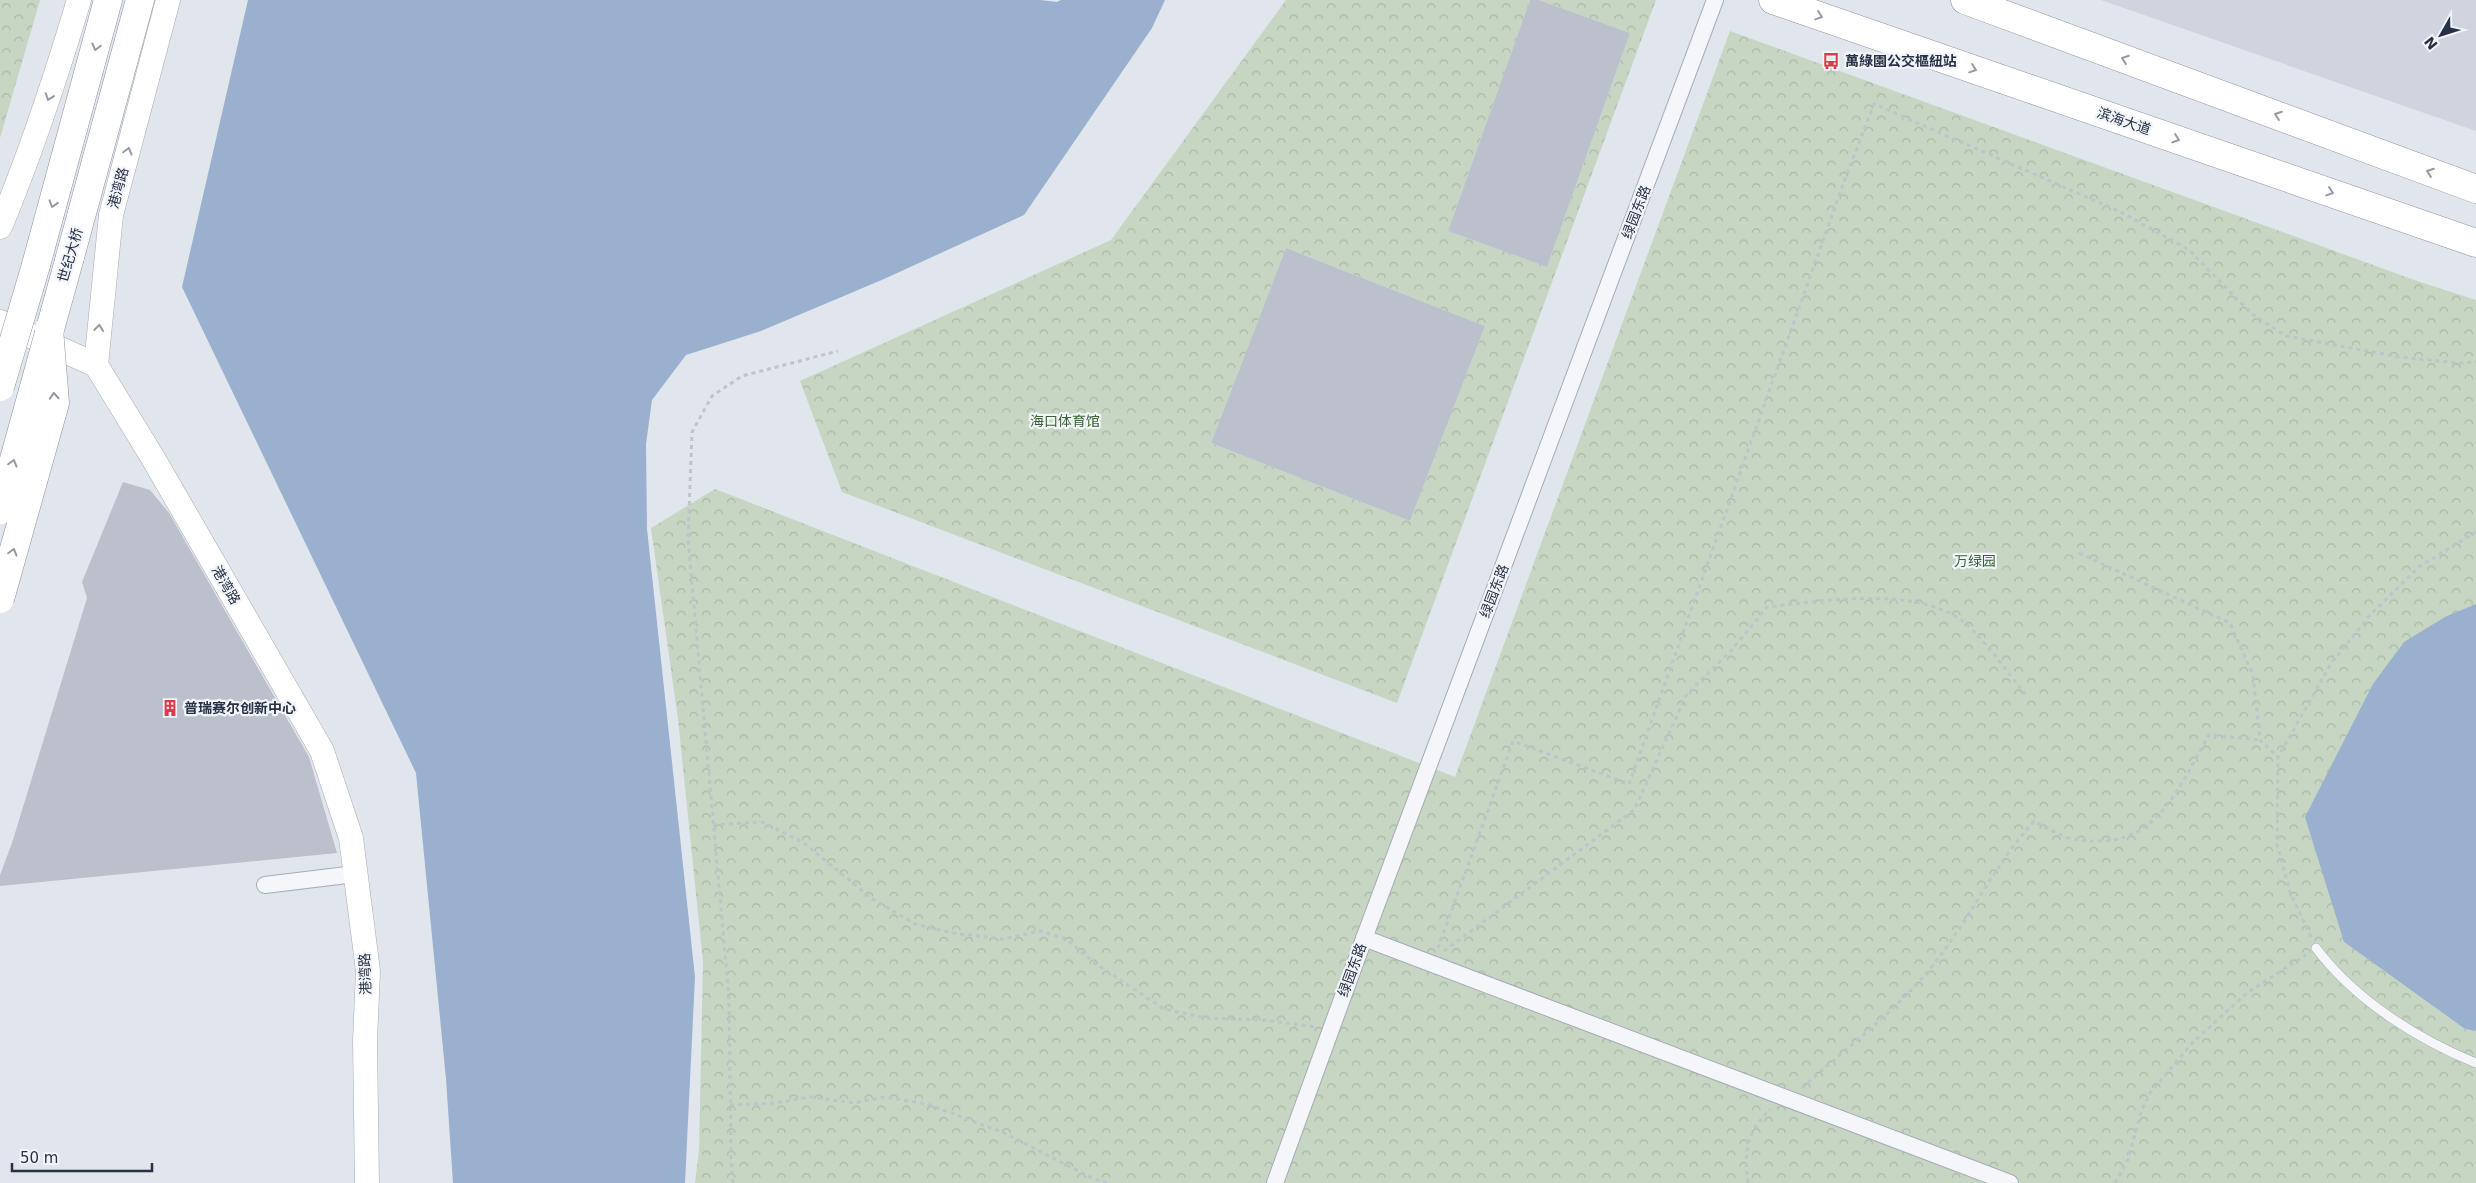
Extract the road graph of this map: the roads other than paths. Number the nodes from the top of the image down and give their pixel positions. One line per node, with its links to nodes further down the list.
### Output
1 (79, 0): 9 (street, one-way to 9)
2 (108, 0): 11 (highway, one-way to 11, bridge)
3 (140, 0): 12 (highway, 世纪大桥, bridge)
4 (168, 0): 14 (street, 港湾路, one-way to 4)
5 (1715, 0): 20 (street, 绿园东路)
6 (1773, 0): 10 (highway, 滨海大道, one-way to 10)
7 (1965, 0): 8 (highway, one-way to 7)
8 (2476, 189)
9 (0, 227)
10 (2476, 243)
11 (10, 319): 13 (highway); 14 (street); 15 (highway, bridge)
12 (49, 329): 16 (highway, 世纪大桥, one-way to 12, bridge); 17 (highway, one-way to 12, bridge)
13 (0, 342)
14 (96, 365): 18 (street, 港湾路)
15 (0, 388)
16 (0, 510)
17 (0, 599)
18 (356, 874): 19 (street); 23 (street, 港湾路)
19 (266, 885)
20 (1364, 938): 24 (street, 绿园东路); 25 (street)
21 (2316, 948): 22 (lane)
22 (2476, 1063)
23 (367, 1183)
24 (1275, 1183)
25 (2010, 1183)

